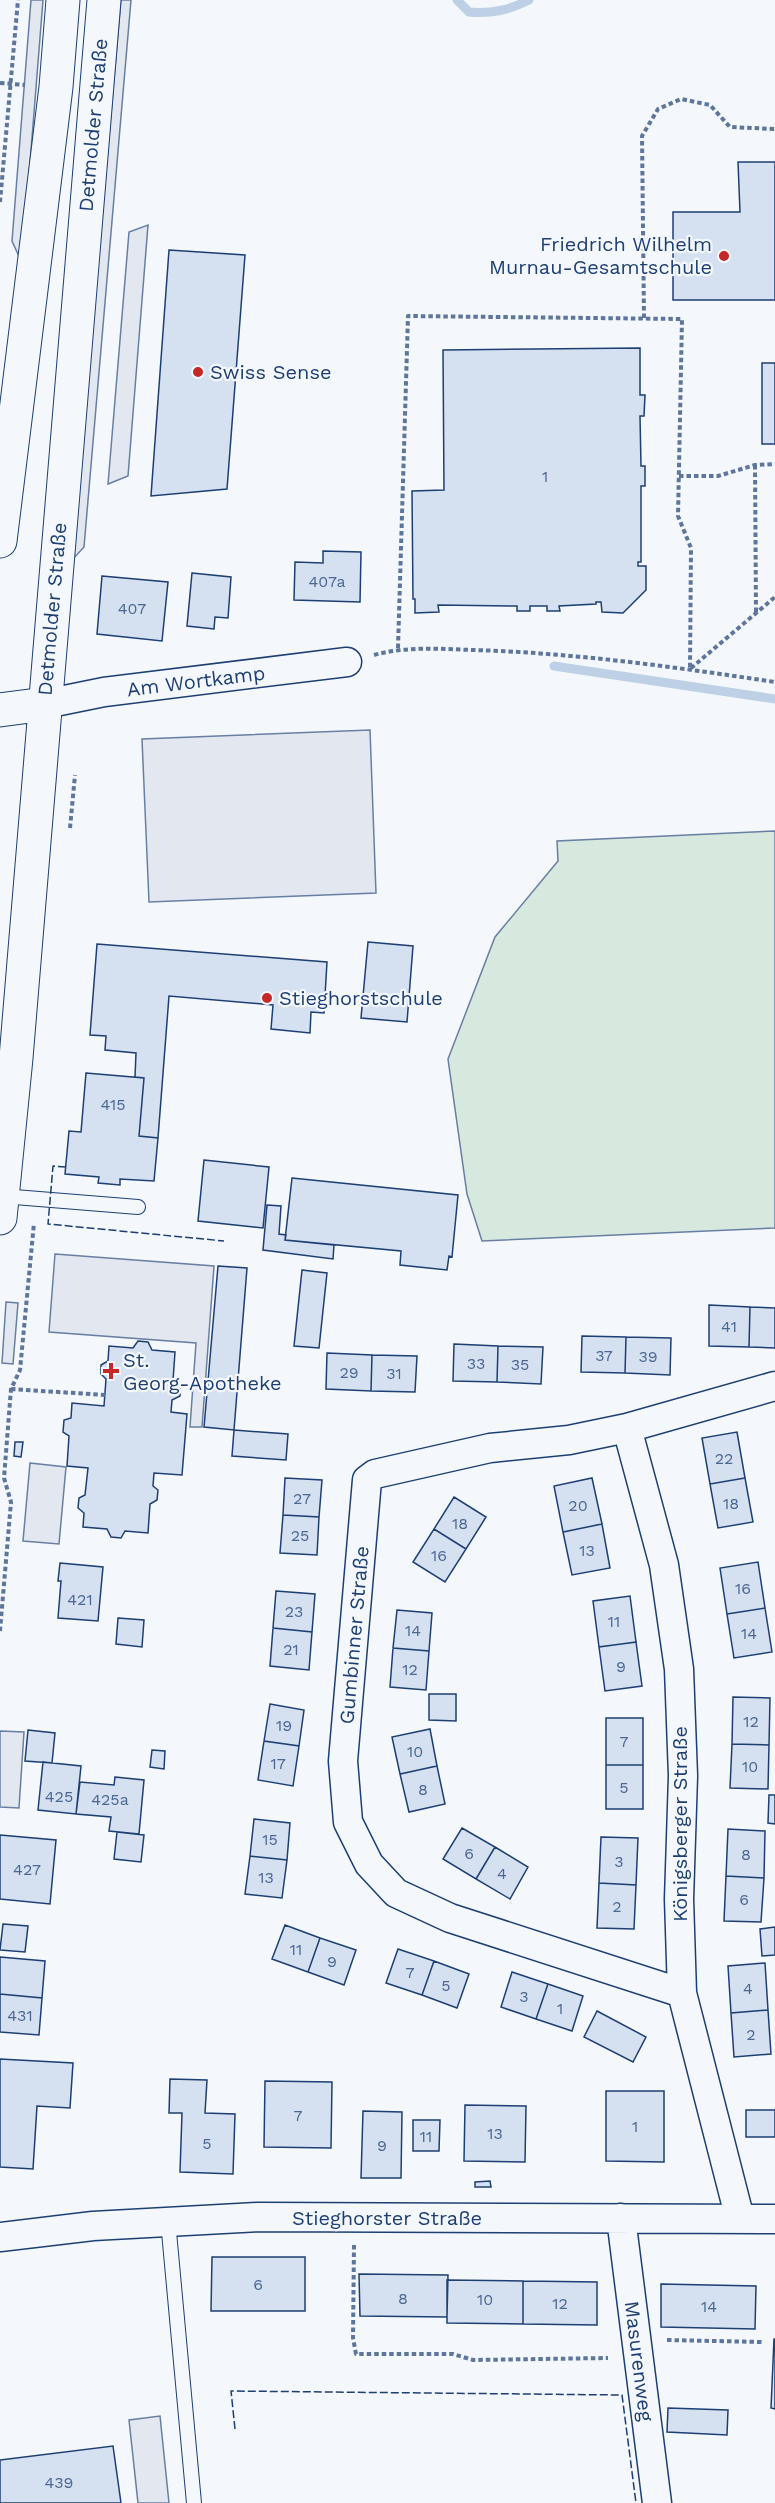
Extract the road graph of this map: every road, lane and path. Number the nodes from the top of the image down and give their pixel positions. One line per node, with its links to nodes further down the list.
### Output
1 (18, 0): 5 (path)
2 (63, 0): 12 (main road, Detmolder Straße)
3 (104, 0): 19 (main road, Detmolder Straße)
4 (0, 82): 5 (path)
5 (11, 84): 7 (path)
6 (775, 129): 8 (path)
7 (0, 202)
8 (644, 318): 11 (path); 15 (path)
9 (775, 464): 10 (path)
10 (755, 465): 11 (path); 14 (path)
11 (679, 476): 17 (path)
12 (0, 541)
13 (775, 597): 14 (path)
14 (756, 612): 17 (path)
15 (398, 648): 16 (path); 17 (path)
16 (347, 662): 19 (street, Am Wortkamp)
17 (690, 669): 18 (path)
18 (775, 682)
19 (45, 704): 20 (main road); 21 (main road, Detmolder Straße)
20 (0, 710)
21 (1, 1207): 22 (lane)
22 (138, 1207)
23 (775, 1386): 26 (street, Gumbinner Straße)
24 (10, 1389): 25 (path)
25 (105, 1395)
26 (627, 1428): 27 (street, Königsberger Straße); 27 (street, Gumbinner Straße)
27 (682, 1993): 30 (street, Königsberger Straße)
28 (354, 2218): 29 (street, Stieghorster Straße); 32 (street, Stieghorster Straße); 35 (path)
29 (621, 2218): 30 (street, Stieghorster Straße); 35 (street, Masurenweg)
30 (740, 2218): 31 (street, Stieghorster Straße)
31 (775, 2220)
32 (168, 2221): 33 (street, Stieghorster Straße); 36 (lane)
33 (0, 2237)
34 (762, 2342): 35 (path)
35 (638, 2348): 37 (street, Masurenweg)
36 (195, 2503)
37 (657, 2503)

